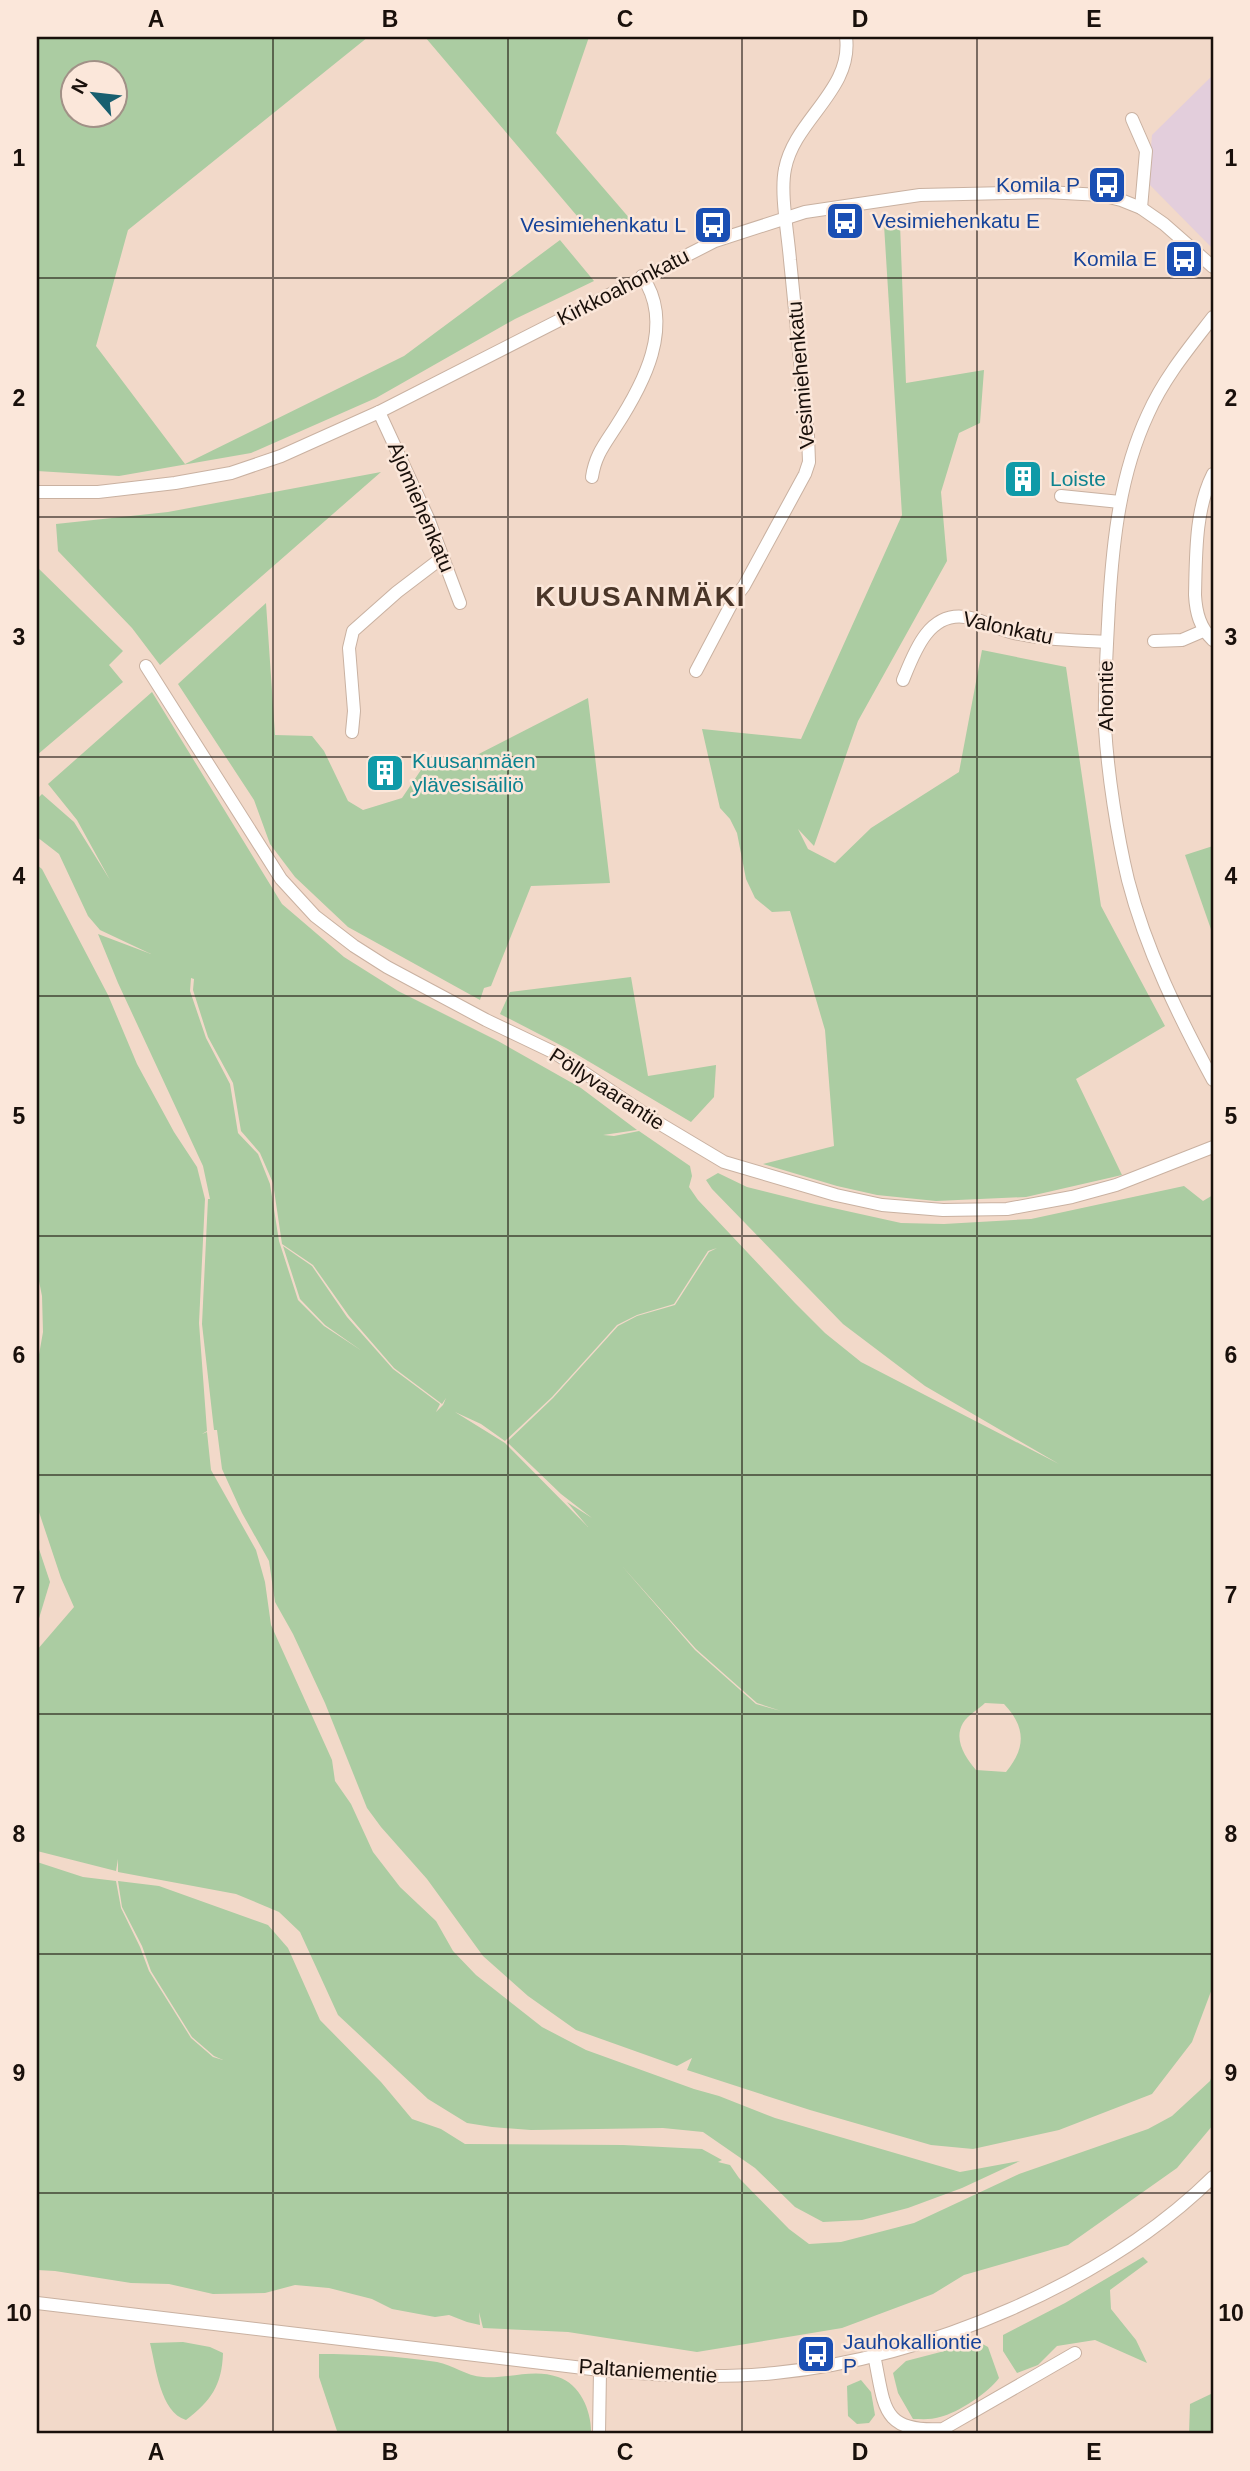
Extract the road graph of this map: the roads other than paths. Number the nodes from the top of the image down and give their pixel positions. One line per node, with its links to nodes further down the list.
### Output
1 (846, 37): 4 (street, Vesimiehenkatu)
2 (1132, 119): 3 (street)
3 (1141, 208): 4 (street, Kirkkoahonkatu); 5 (street, Kirkkoahonkatu)
4 (786, 218): 6 (street, Kirkkoahonkatu); 20 (street, Vesimiehenkatu)
5 (1213, 267)
6 (642, 276): 8 (street, Kirkkoahonkatu); 10 (street)
7 (1213, 317): 13 (street, Ahontie)
8 (379, 412): 11 (street, Kirkkoahonkatu); 14 (street, Ajomiehenkatu)
9 (1213, 474): 16 (street)
10 (592, 477)
11 (37, 492)
12 (1061, 496): 13 (street)
13 (1121, 502): 18 (street, Ahontie)
14 (443, 556): 15 (street, Ajomiehenkatu); 22 (street)
15 (460, 603)
16 (1208, 636): 17 (street)
17 (1154, 641)
18 (1107, 642): 21 (street, Valonkatu); 23 (street, Ahontie)
19 (146, 666): 24 (street, Pöllyvaarantie)
20 (696, 671)
21 (902, 680)
22 (352, 732)
23 (1213, 1080)
24 (1213, 1147)
25 (1211, 2185): 28 (street, Paltaniementie)
26 (37, 2304): 29 (street, Paltaniementie)
27 (1075, 2353): 30 (street)
28 (874, 2355): 29 (street, Paltaniementie); 30 (street)
29 (600, 2370): 31 (street)
30 (943, 2432)
31 (599, 2434)

